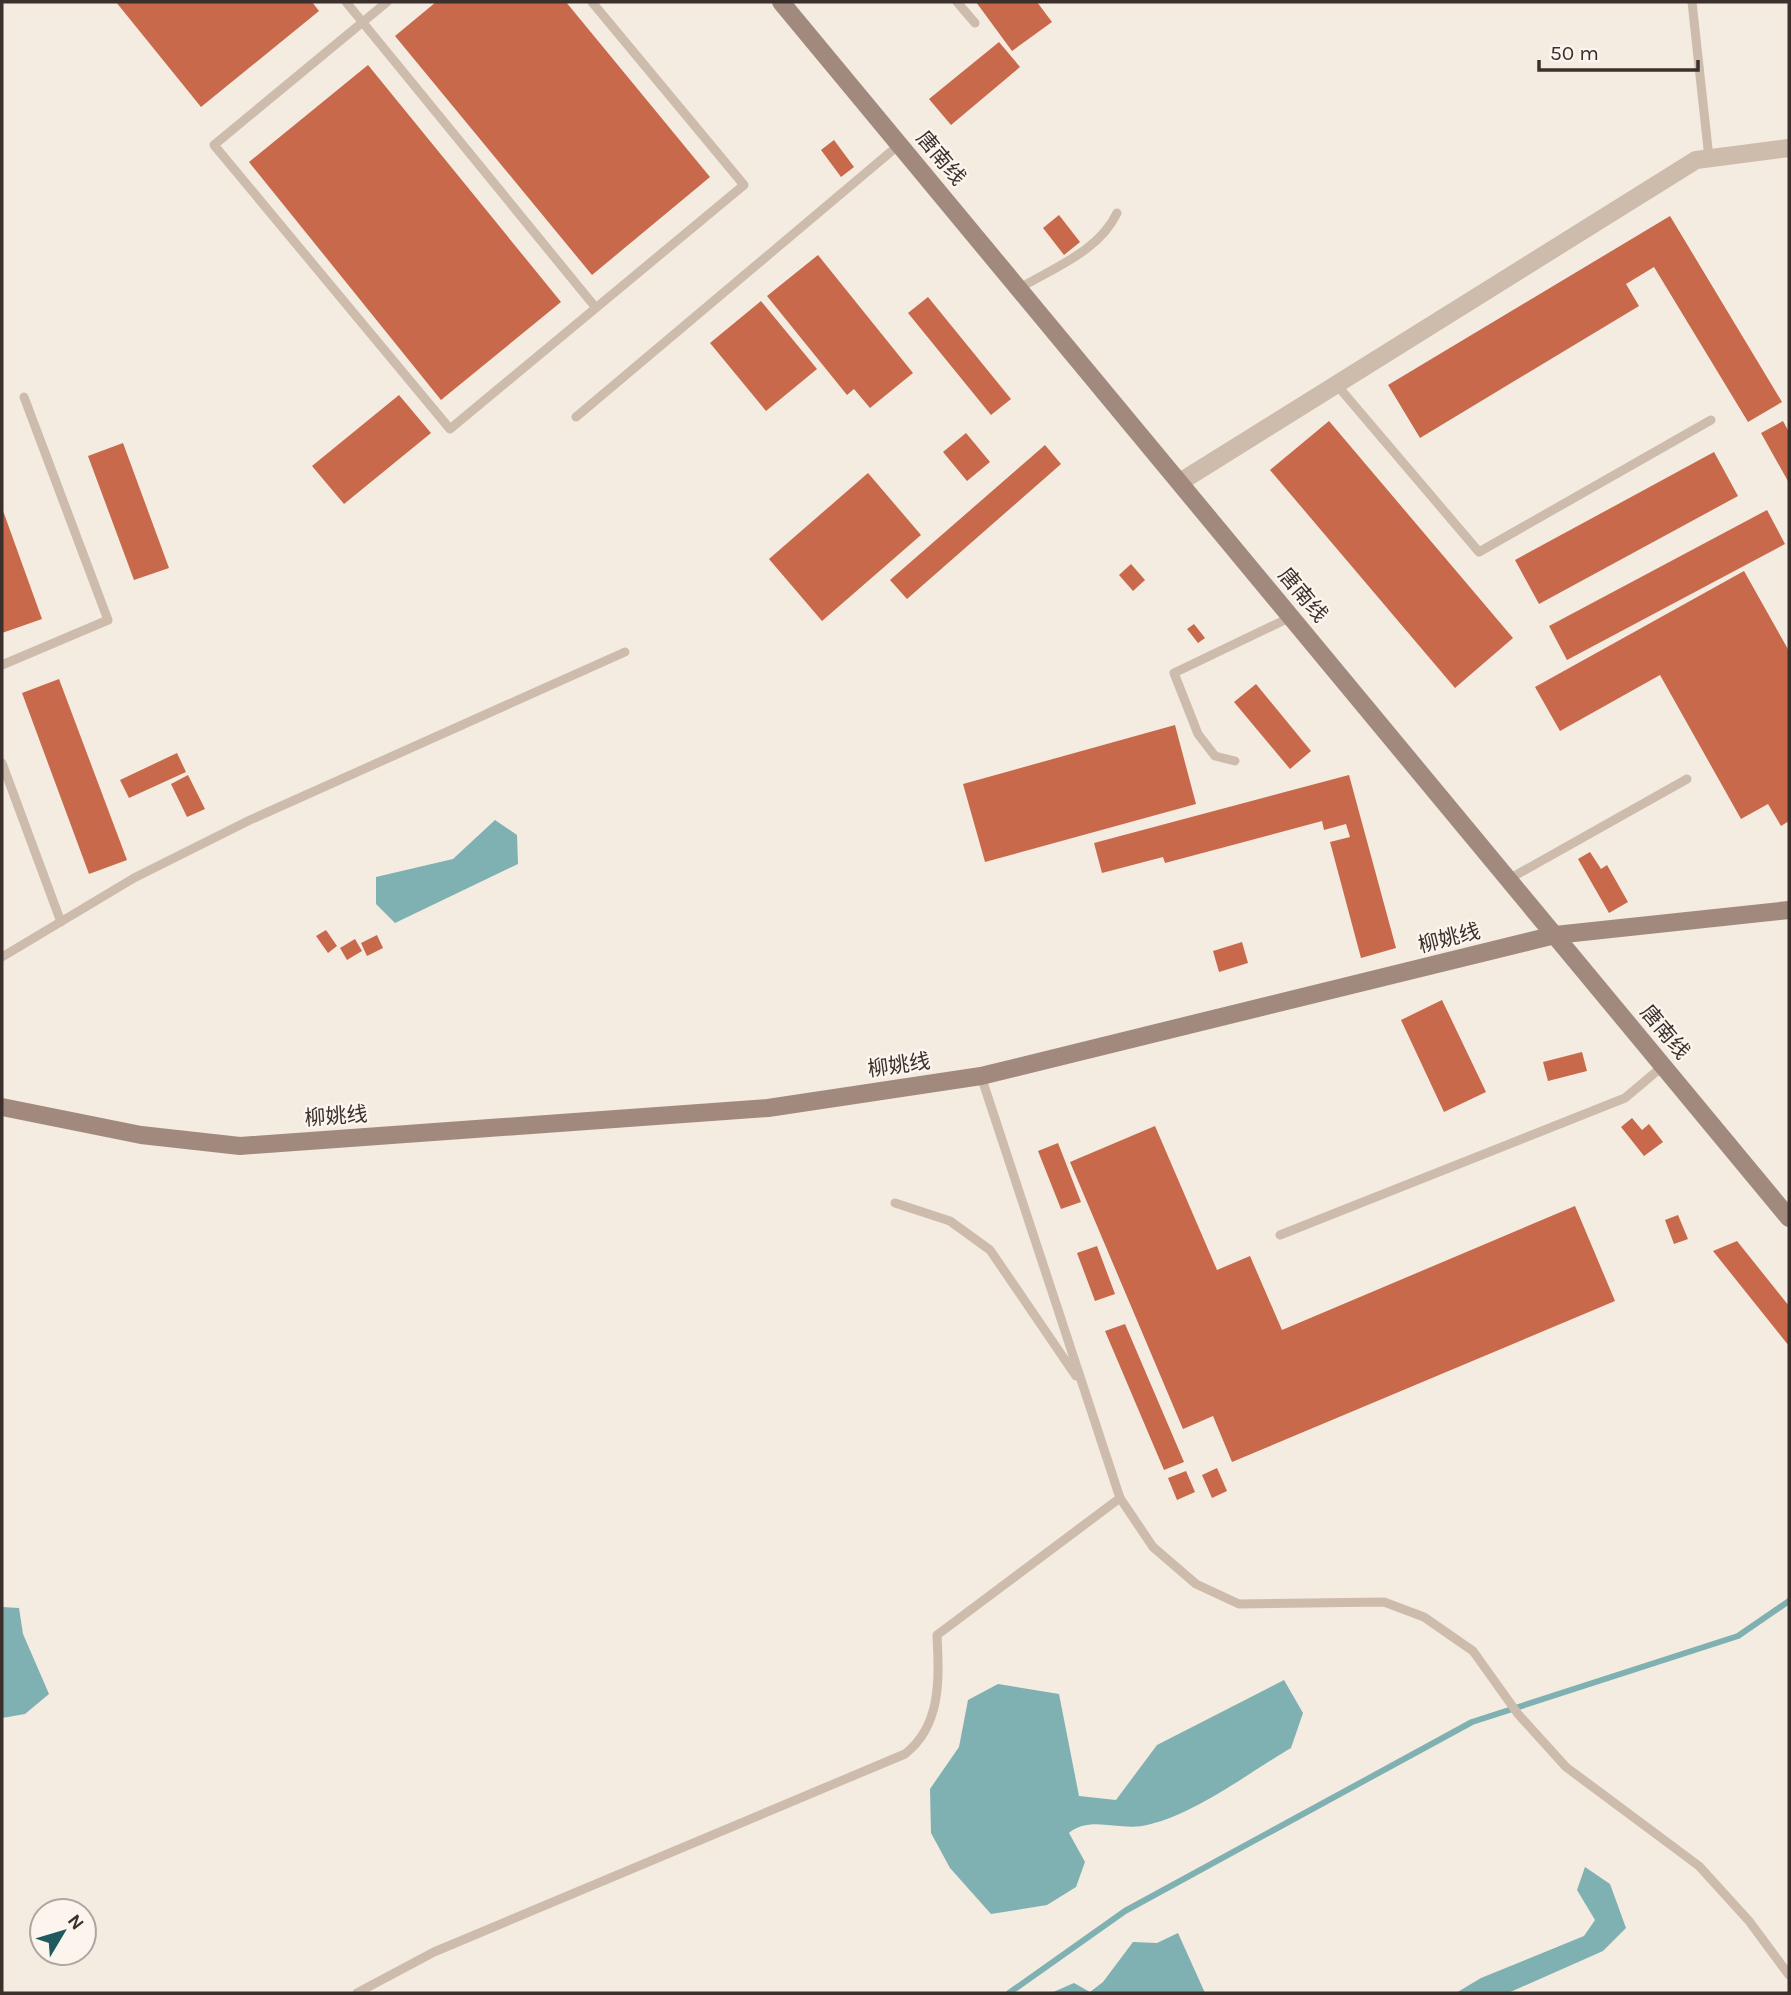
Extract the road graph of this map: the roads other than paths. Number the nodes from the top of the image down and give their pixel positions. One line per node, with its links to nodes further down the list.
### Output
1 (346, 2): 7 (lane)
2 (387, 2): 7 (lane)
3 (592, 2): 14 (lane)
4 (781, 2): 9 (street, 唐南线)
5 (957, 2): 8 (lane)
6 (1692, 2): 11 (lane)
7 (362, 22): 14 (lane); 14 (lane)
8 (975, 23)
9 (900, 145): 13 (street, 唐南线); 17 (lane)
10 (1789, 148): 11 (street)
11 (1709, 158): 15 (street)
12 (1117, 213): 13 (lane)
13 (1020, 288): 19 (street, 唐南线)
14 (596, 308)
15 (1336, 384): 18 (lane); 19 (street)
16 (24, 397): 22 (lane)
17 (576, 417)
18 (1710, 420)
19 (1180, 482): 20 (street, 唐南线)
20 (1291, 617): 23 (lane); 26 (street, 唐南线)
21 (625, 652): 28 (lane)
22 (2, 665)
23 (1235, 761)
24 (2, 763): 28 (lane)
25 (1687, 779): 26 (lane)
26 (1509, 879): 29 (street, 唐南线)
27 (1789, 910): 29 (street, 柳姚线)
28 (61, 922): 30 (lane)
29 (1555, 935): 31 (street, 唐南线); 32 (street, 柳姚线)
30 (2, 957)
31 (1663, 1066): 35 (street, 唐南线); 36 (lane)
32 (981, 1076): 33 (street, 柳姚线); 37 (lane)
33 (2, 1107)
34 (895, 1203): 37 (lane)
35 (1789, 1218)
36 (1280, 1235)
37 (1083, 1386): 38 (lane)
38 (1120, 1498): 39 (lane); 40 (lane)
39 (1789, 1975)
40 (357, 1993)

